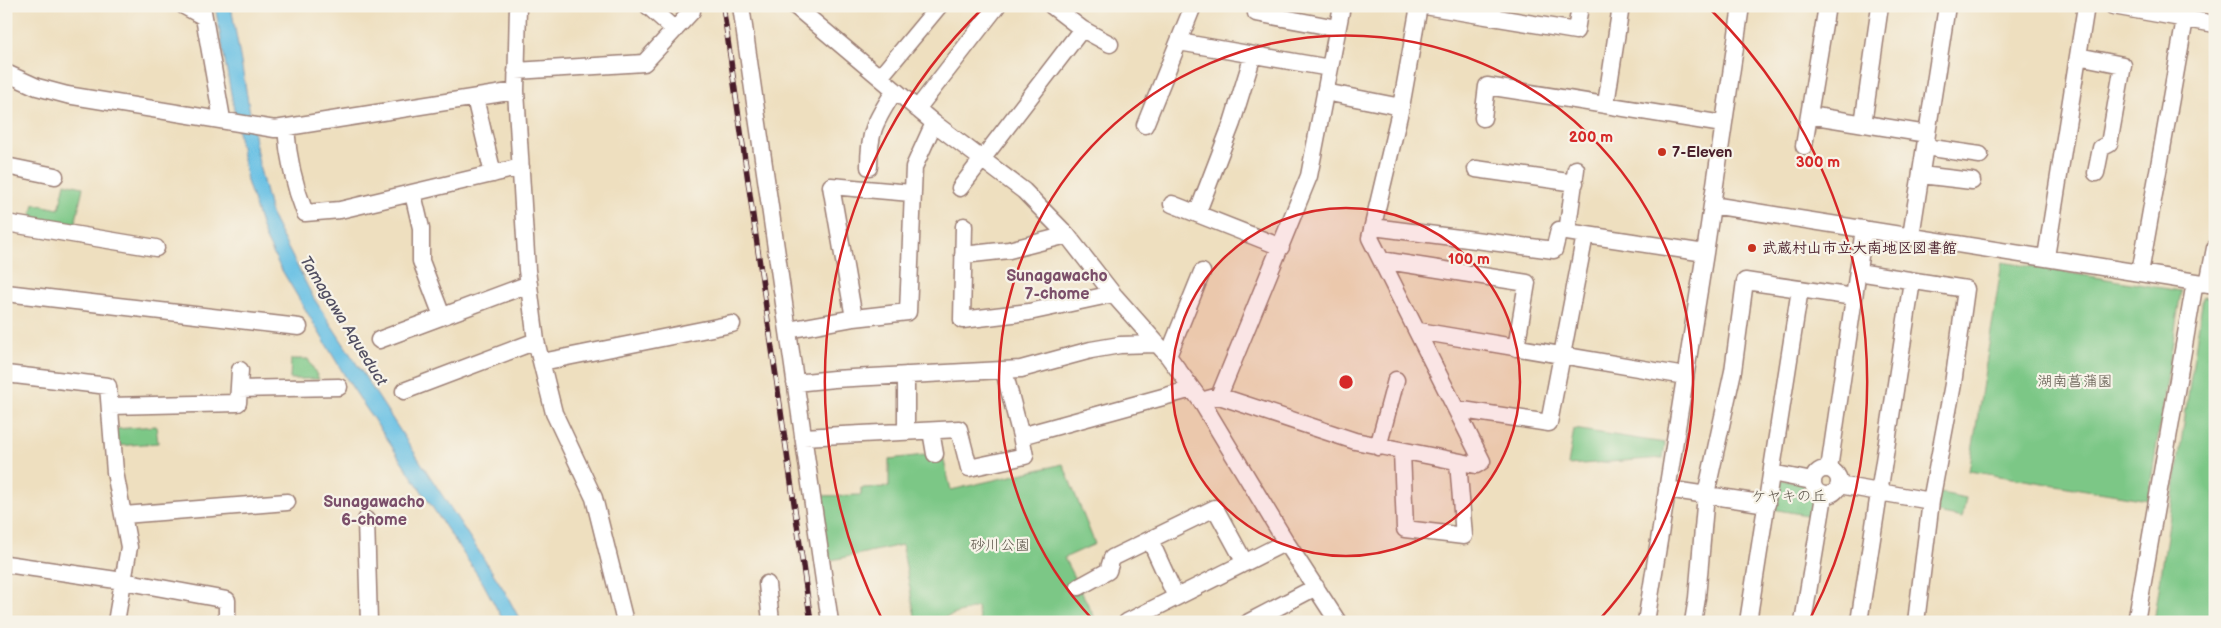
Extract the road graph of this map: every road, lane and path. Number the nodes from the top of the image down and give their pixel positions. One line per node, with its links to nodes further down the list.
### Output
1 (184, 6): 22 (street)
2 (518, 6): 34 (street)
3 (648, 6): 28 (street)
4 (741, 6): 100 (street)
5 (795, 6): 36 (street)
6 (939, 6): 36 (street)
7 (997, 6): 43 (street)
8 (1052, 6): 26 (street)
9 (1193, 6): 29 (street)
10 (1258, 6): 27 (street)
11 (1342, 6): 27 (street)
12 (1419, 6): 42 (street)
13 (1425, 6): 14 (street)
14 (1580, 6)
15 (1621, 6): 41 (street)
16 (1827, 6): 44 (street)
17 (1880, 6): 49 (street)
18 (1947, 6): 52 (street)
19 (2086, 6): 32 (street)
20 (2114, 6): 24 (street)
21 (1737, 7): 48 (street)
22 (203, 11): 46 (street)
23 (692, 11): 28 (street)
24 (2185, 19): 25 (street); 88 (street)
25 (2215, 24)
26 (1082, 28): 30 (street); 55 (street)
27 (1338, 28): 33 (street)
28 (675, 30): 34 (street)
29 (1179, 42): 31 (street); 50 (street)
30 (1110, 44)
31 (1253, 55): 33 (street); 70 (street)
32 (2078, 56): 61 (street); 84 (street)
33 (1330, 68): 39 (street)
34 (516, 70): 38 (street)
35 (6, 73): 46 (street)
36 (880, 77): 37 (street)
37 (895, 90): 43 (street); 58 (street)
38 (516, 91): 40 (street); 57 (street)
39 (1325, 92): 42 (street); 79 (street)
40 (475, 98): 51 (street); 60 (street)
41 (1606, 104): 45 (street); 48 (street)
42 (1401, 106): 73 (street)
43 (917, 109): 47 (street)
44 (1809, 115): 49 (street); 53 (street)
45 (1483, 118)
46 (222, 119): 51 (street)
47 (934, 123): 55 (street); 66 (street)
48 (1723, 124): 69 (street)
49 (1864, 124): 52 (street)
50 (1146, 125)
51 (286, 128): 67 (street)
52 (1926, 140): 54 (street); 62 (street)
53 (1804, 146)
54 (1980, 155)
55 (982, 160): 65 (street); 76 (street)
56 (6, 166): 63 (street)
57 (521, 166): 60 (street); 91 (street)
58 (869, 167)
59 (1476, 169): 75 (street)
60 (493, 174): 67 (street)
61 (2096, 174)
62 (1920, 175): 64 (street); 78 (street)
63 (55, 176)
64 (1972, 182)
65 (960, 188)
66 (911, 193): 97 (street); 97 (street)
67 (413, 194): 96 (street)
68 (1172, 204): 70 (street)
69 (1712, 205): 74 (street); 82 (street)
70 (1196, 214): 79 (street)
71 (6, 223): 80 (street)
72 (964, 226): 83 (street)
73 (1372, 227): 75 (street); 85 (street)
74 (1864, 229): 78 (street); 87 (street)
75 (1567, 232): 77 (street)
76 (1067, 235): 83 (street); 94 (street)
77 (1584, 235): 82 (street); 106 (street)
78 (1911, 236): 84 (street)
79 (1281, 246): 120 (street)
80 (156, 248)
81 (2215, 248): 90 (street)
82 (1705, 254): 113 (street)
83 (963, 255): 94 (street)
84 (2046, 257): 88 (street)
85 (1381, 260): 101 (street); 105 (street)
86 (1202, 272): 107 (street)
87 (1858, 272): 89 (street); 95 (street)
88 (2140, 273): 90 (street)
89 (1912, 281): 136 (street); 139 (street)
90 (2206, 283): 168 (street)
91 (529, 284): 96 (street); 103 (street)
92 (1800, 289): 95 (street); 132 (street); 137 (street)
93 (6, 292): 99 (street)
94 (1113, 294): 104 (street)
95 (1854, 296): 131 (street)
96 (442, 316): 102 (street)
97 (854, 318): 100 (street)
98 (732, 324): 108 (street)
99 (299, 328)
100 (788, 330): 115 (street)
101 (1419, 331): 105 (street); 122 (street)
102 (379, 340)
103 (536, 342): 108 (street); 118 (street)
104 (1156, 344): 107 (street); 110 (street)
105 (1516, 348): 106 (street)
106 (1562, 354): 113 (street); 122 (street)
107 (1168, 356): 119 (street)
108 (542, 362): 156 (street)
109 (240, 370): 117 (street)
110 (1004, 371): 112 (street); 125 (street)
111 (6, 374): 121 (street)
112 (906, 375): 115 (street); 123 (street)
113 (1685, 376): 135 (street)
114 (1396, 380): 127 (street)
115 (795, 383): 126 (street)
116 (339, 387): 117 (street)
117 (240, 389): 121 (street)
118 (404, 391)
119 (1197, 395): 120 (street); 125 (street); 145 (street)
120 (1220, 396): 127 (street)
121 (110, 406): 142 (street)
122 (1456, 409): 130 (street)
123 (906, 431): 124 (street); 126 (street)
124 (930, 431): 125 (street); 129 (street)
125 (1021, 436)
126 (803, 437): 158 (street)
127 (1378, 447): 128 (street)
128 (1402, 452): 130 (street); 130 (street)
129 (935, 454)
130 (1458, 462)
131 (1829, 469): 133 (street); 134 (street)
132 (1772, 474): 133 (street); 141 (street)
133 (1812, 481): 138 (street)
134 (1839, 485): 136 (street); 138 (street)
135 (1668, 489): 137 (street); 162 (street)
136 (1880, 492): 139 (street); 166 (street)
137 (1706, 494): 141 (street); 163 (street)
138 (1824, 496): 165 (street)
139 (1931, 501): 167 (street)
140 (287, 502): 142 (street)
141 (1768, 504): 164 (street)
142 (124, 515): 148 (street)
143 (366, 520): 155 (street)
144 (1150, 540): 146 (street); 150 (street); 152 (street)
145 (1286, 542): 146 (street); 151 (street)
146 (1244, 563): 152 (street)
147 (6, 564): 148 (street)
148 (124, 582): 153 (street); 154 (street)
149 (768, 584): 157 (street)
150 (1079, 587)
151 (1316, 587): 160 (street); 161 (street)
152 (1176, 597): 159 (street)
153 (116, 622)
154 (227, 622)
155 (369, 622)
156 (625, 622)
157 (768, 622)
158 (830, 622)
159 (1127, 622)
160 (1249, 622)
161 (1338, 622)
162 (1646, 622)
163 (1692, 622)
164 (1748, 622)
165 (1803, 622)
166 (1859, 622)
167 (1916, 622)
168 (2136, 622)

